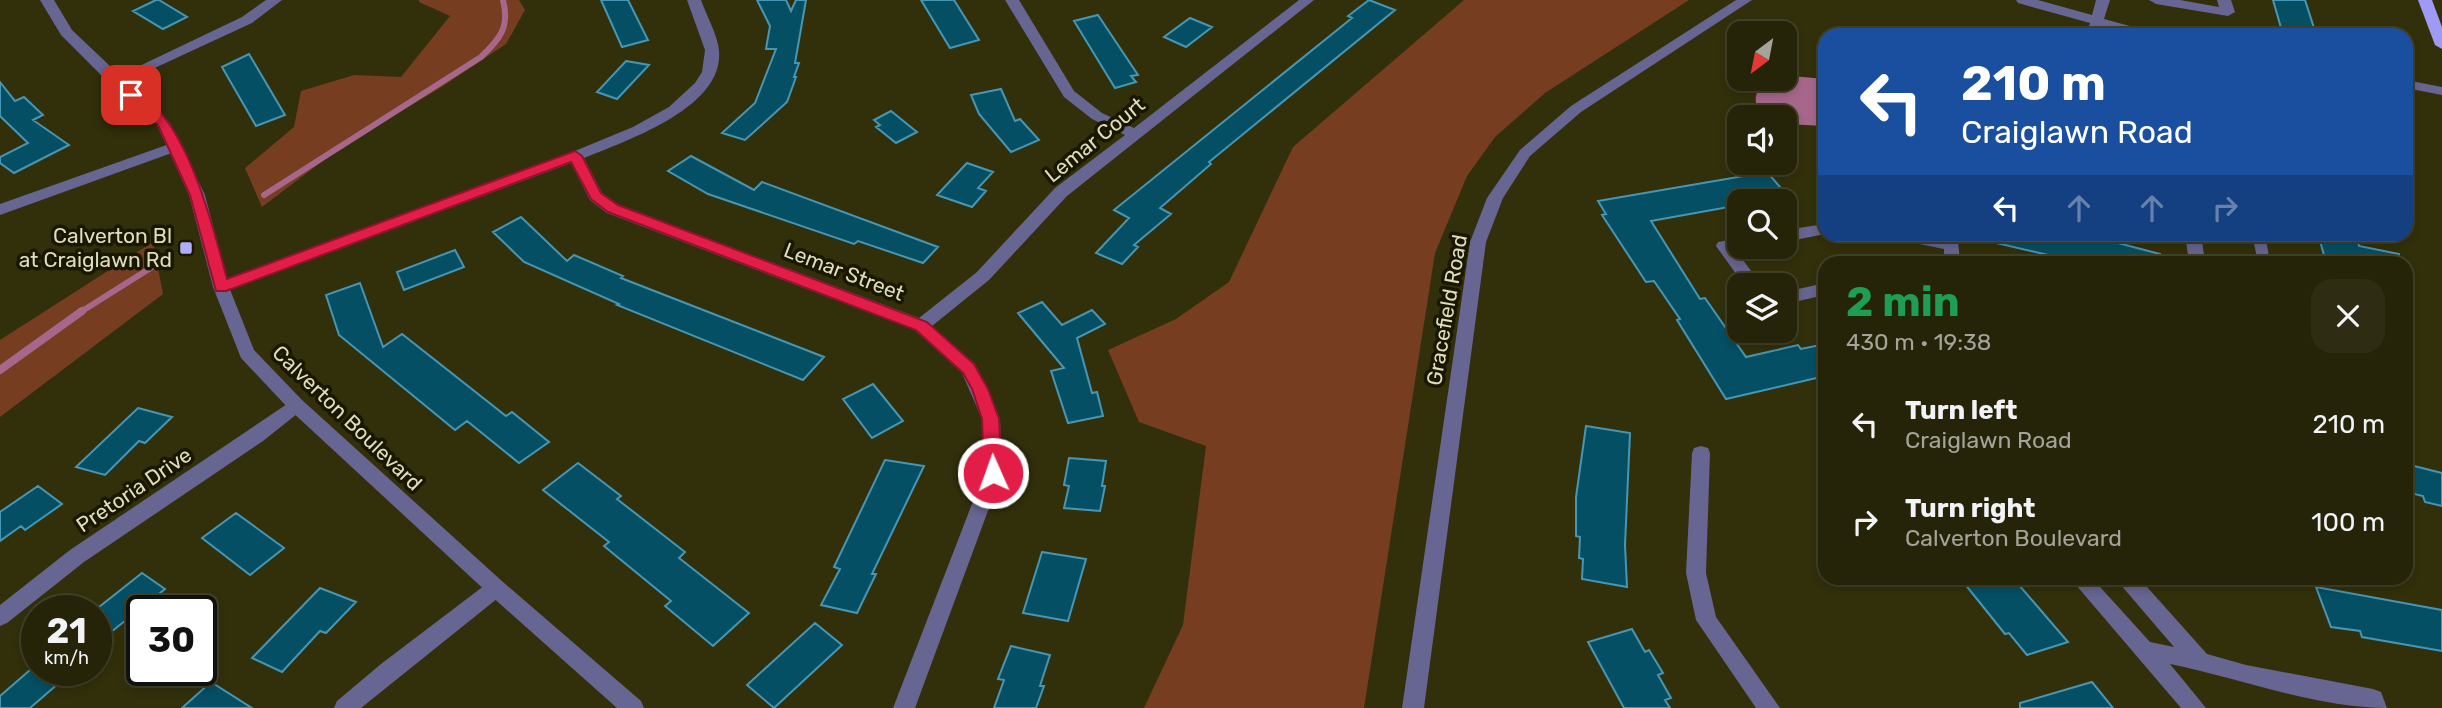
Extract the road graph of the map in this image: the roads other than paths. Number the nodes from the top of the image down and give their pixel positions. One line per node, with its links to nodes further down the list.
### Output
1 (47, 0): 15 (street, Calverton Boulevard)
2 (275, 0): 15 (street)
3 (694, 0): 20 (street)
4 (1012, 0): 18 (street)
5 (1307, 0): 18 (street, Lemar Court)
6 (1745, 0): 43 (street, Gracefield Road)
7 (2023, 0): 12 (street)
8 (2103, 0): 13 (street)
9 (2156, 0): 10 (street)
10 (2224, 0)
11 (2425, 0): 14 (main road)
12 (2092, 28)
13 (2094, 28)
14 (2442, 45)
15 (115, 81): 19 (street, Calverton Boulevard)
16 (2413, 85): 17 (street)
17 (2442, 91)
18 (1135, 134): 31 (street, Lemar Court)
19 (175, 147): 21 (street); 28 (street, Calverton Boulevard)
20 (575, 156): 28 (street); 31 (street, Lemar Street)
21 (0, 210)
22 (1818, 230): 23 (street)
23 (1797, 234)
24 (1938, 242): 25 (street)
25 (1952, 256)
26 (1734, 259): 27 (street)
27 (1745, 273)
28 (221, 287): 32 (street, Calverton Boulevard)
29 (1818, 291): 30 (street)
30 (1797, 295)
31 (921, 326): 42 (street, Lemar Street)
32 (296, 405): 36 (street, Calverton Boulevard); 37 (street, Pretoria Drive)
33 (1701, 453): 44 (street)
34 (2086, 585): 38 (street)
35 (2133, 585): 39 (street)
36 (496, 588): 40 (street); 41 (street, Calverton Boulevard)
37 (0, 617)
38 (2144, 650): 39 (street); 45 (street)
39 (2200, 661): 46 (street)
40 (345, 708)
41 (633, 708)
42 (904, 708)
43 (1413, 708)
44 (1769, 708)
45 (2195, 708)
46 (2376, 708)

